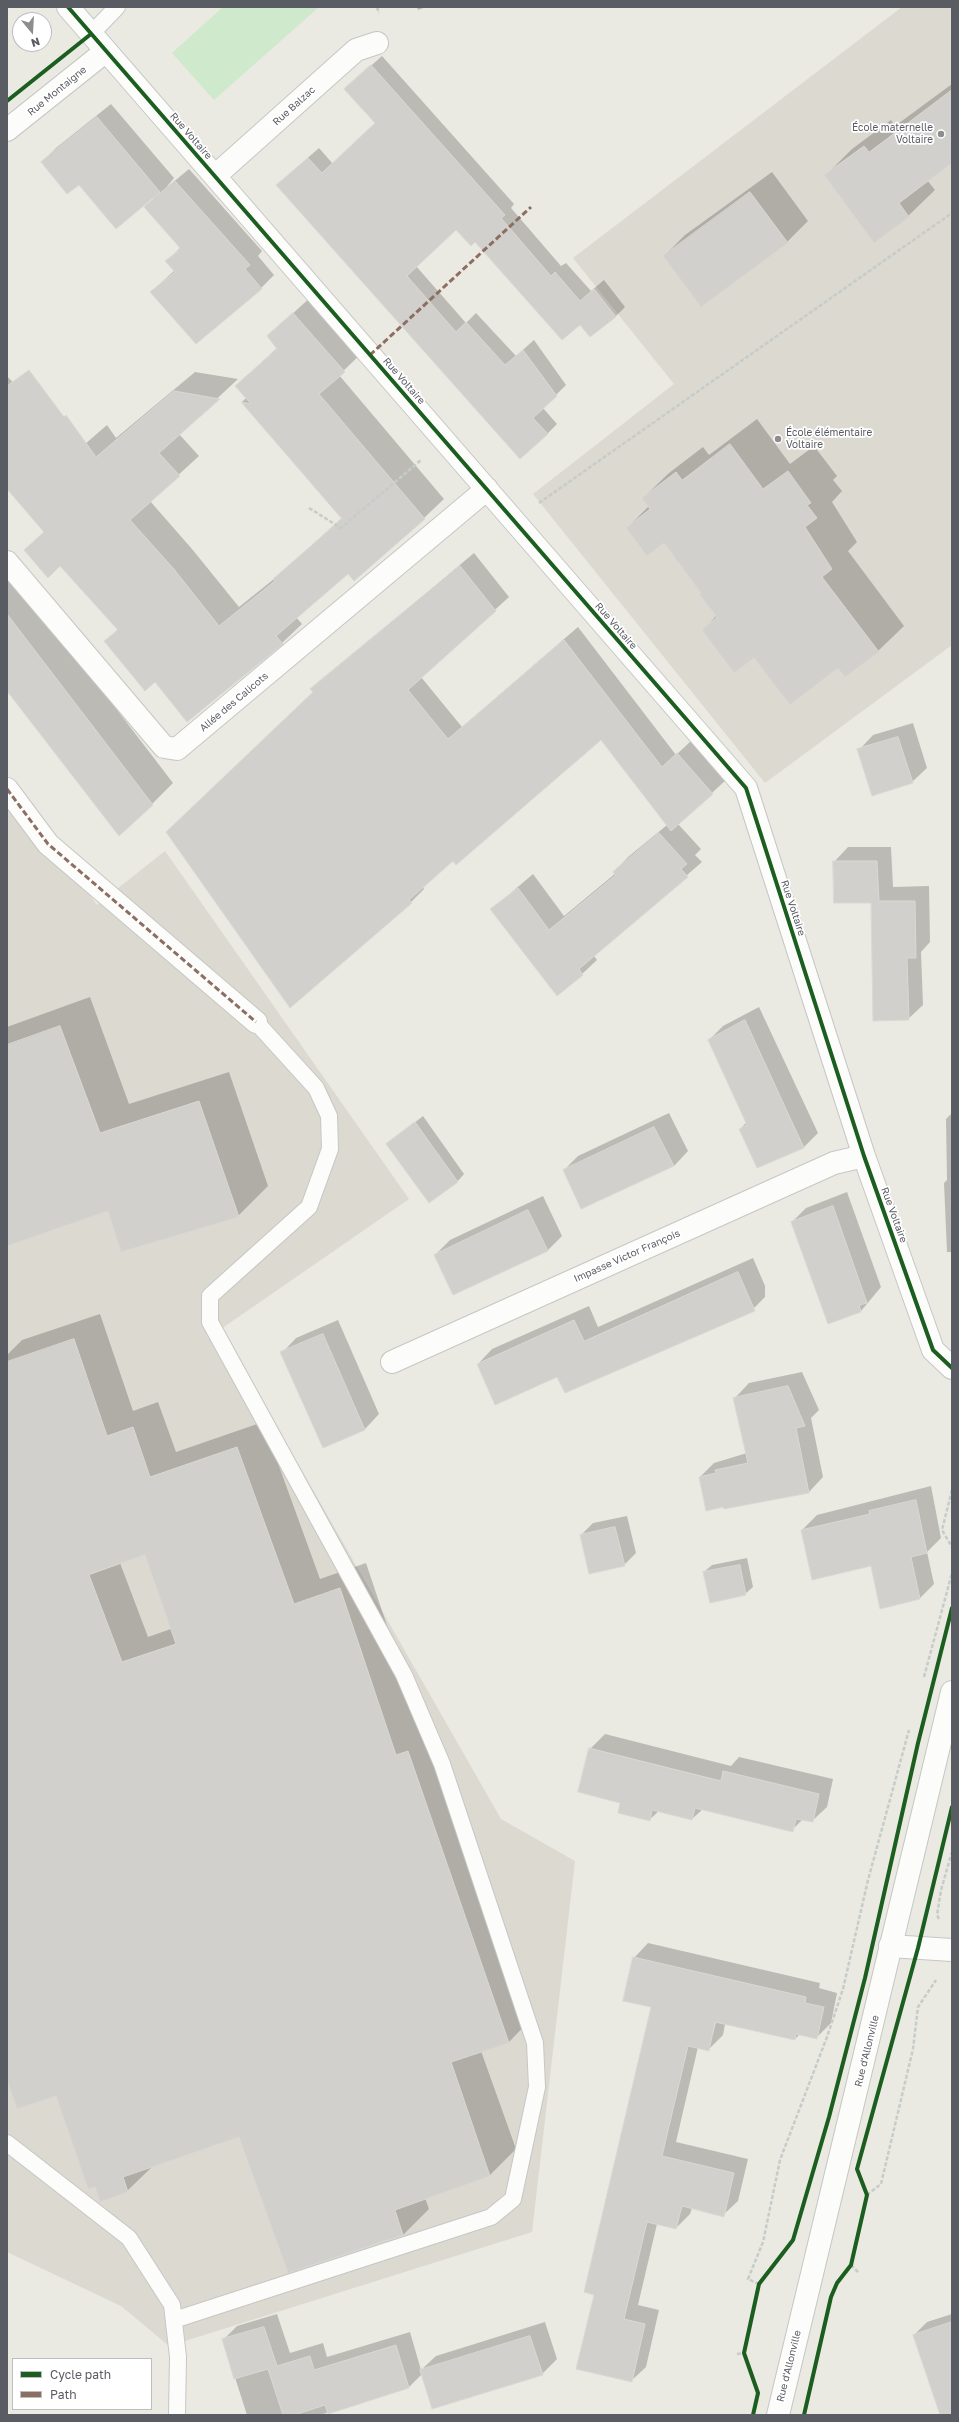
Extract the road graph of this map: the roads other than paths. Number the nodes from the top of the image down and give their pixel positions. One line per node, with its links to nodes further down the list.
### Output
1 (68, 7): 3 (street, Rue Voltaire)
2 (117, 7): 3 (lane)
3 (91, 34): 5 (street, Rue Voltaire)
4 (377, 44): 7 (street, Rue Balzac)
5 (106, 51): 6 (street, Rue Montaigne); 7 (street, Rue Voltaire)
6 (7, 130)
7 (215, 176): 8 (street, Rue Voltaire)
8 (487, 489): 9 (street, Allée des Calicots); 12 (street, Rue Voltaire)
9 (7, 562)
10 (7, 789): 11 (street)
11 (256, 1022): 19 (lane)
12 (864, 1156): 13 (street, Impasse Victor François); 14 (street, Rue Voltaire)
13 (392, 1362)
14 (952, 1368)
15 (952, 1692): 16 (street, Rue d'Allonville)
16 (890, 1946): 17 (street); 20 (street, Rue d'Allonville)
17 (952, 1950)
18 (7, 2143): 19 (lane)
19 (174, 2320): 21 (lane)
20 (777, 2413)
21 (176, 2415)

